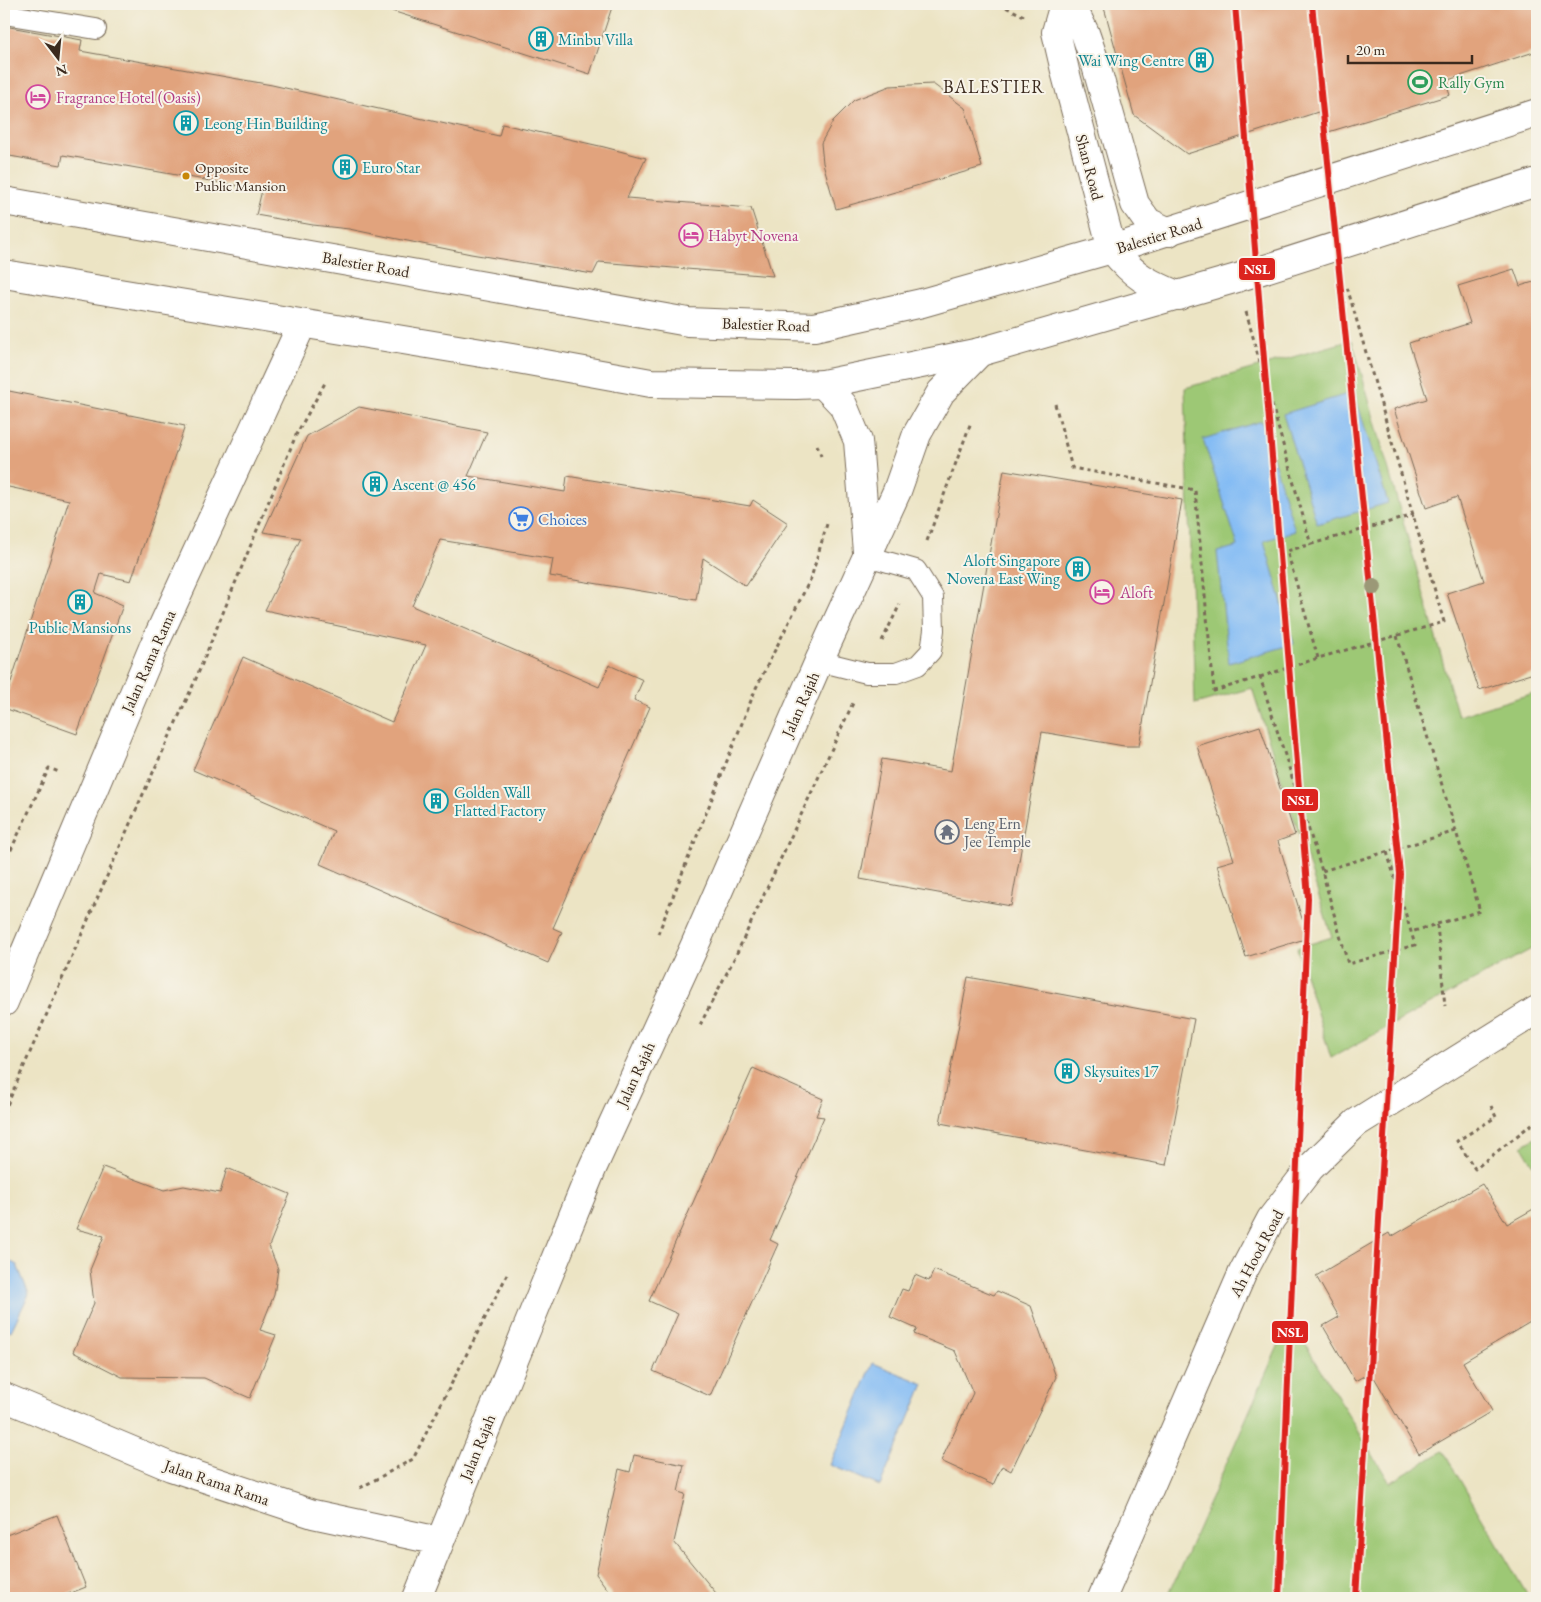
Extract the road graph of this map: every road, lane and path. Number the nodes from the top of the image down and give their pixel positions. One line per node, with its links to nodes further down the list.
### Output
1 (1064, 4): 9 (street, Shan Road)
2 (1070, 4): 8 (street, Shan Road)
3 (4, 14): 4 (lane)
4 (96, 28)
5 (1537, 113): 8 (street, Balestier Road)
6 (1537, 182): 11 (street)
7 (4, 201): 9 (street, Balestier Road)
8 (1169, 232): 9 (street, Balestier Road)
9 (1112, 249): 13 (street, Shan Road)
10 (4, 274): 14 (street)
11 (1237, 278): 13 (street); 24 (path)
12 (1348, 287): 22 (path)
13 (1179, 296): 15 (street)
14 (302, 324): 17 (street); 32 (street, Jalan Rama Rama)
15 (980, 352): 17 (street); 25 (street, Jalan Rajah)
16 (325, 383): 45 (path)
17 (823, 384): 25 (street, Jalan Rajah)
18 (1055, 404): 31 (path)
19 (971, 422): 26 (path)
20 (816, 445): 21 (path)
21 (824, 462)
22 (1414, 515): 24 (path); 27 (path)
23 (827, 521): 39 (path)
24 (1311, 545): 28 (path)
25 (867, 556): 26 (lane); 29 (street, Jalan Rajah)
26 (916, 570): 30 (path); 30 (lane)
27 (1397, 636): 28 (path); 33 (path)
28 (1318, 658): 31 (path)
29 (819, 661): 30 (lane); 50 (street, Jalan Rajah)
30 (867, 674): 43 (path)
31 (1260, 677): 36 (path)
32 (94, 786): 35 (path); 40 (street, Jalan Rama Rama)
33 (1456, 831): 34 (path); 37 (path)
34 (1386, 852): 36 (path); 38 (path)
35 (4, 865)
36 (1322, 870): 38 (path)
37 (1437, 925): 38 (path); 41 (path)
38 (1411, 932)
39 (657, 936)
40 (4, 1002)
41 (1445, 1006)
42 (1537, 1010): 52 (street, Ah Hood Road)
43 (696, 1034)
44 (1491, 1106): 46 (path)
45 (4, 1112)
46 (1537, 1120)
47 (511, 1269): 49 (path)
48 (4, 1397): 50 (street, Jalan Rama Rama)
49 (352, 1492)
50 (439, 1541): 51 (street, Jalan Rajah)
51 (417, 1598)
52 (1102, 1598)

